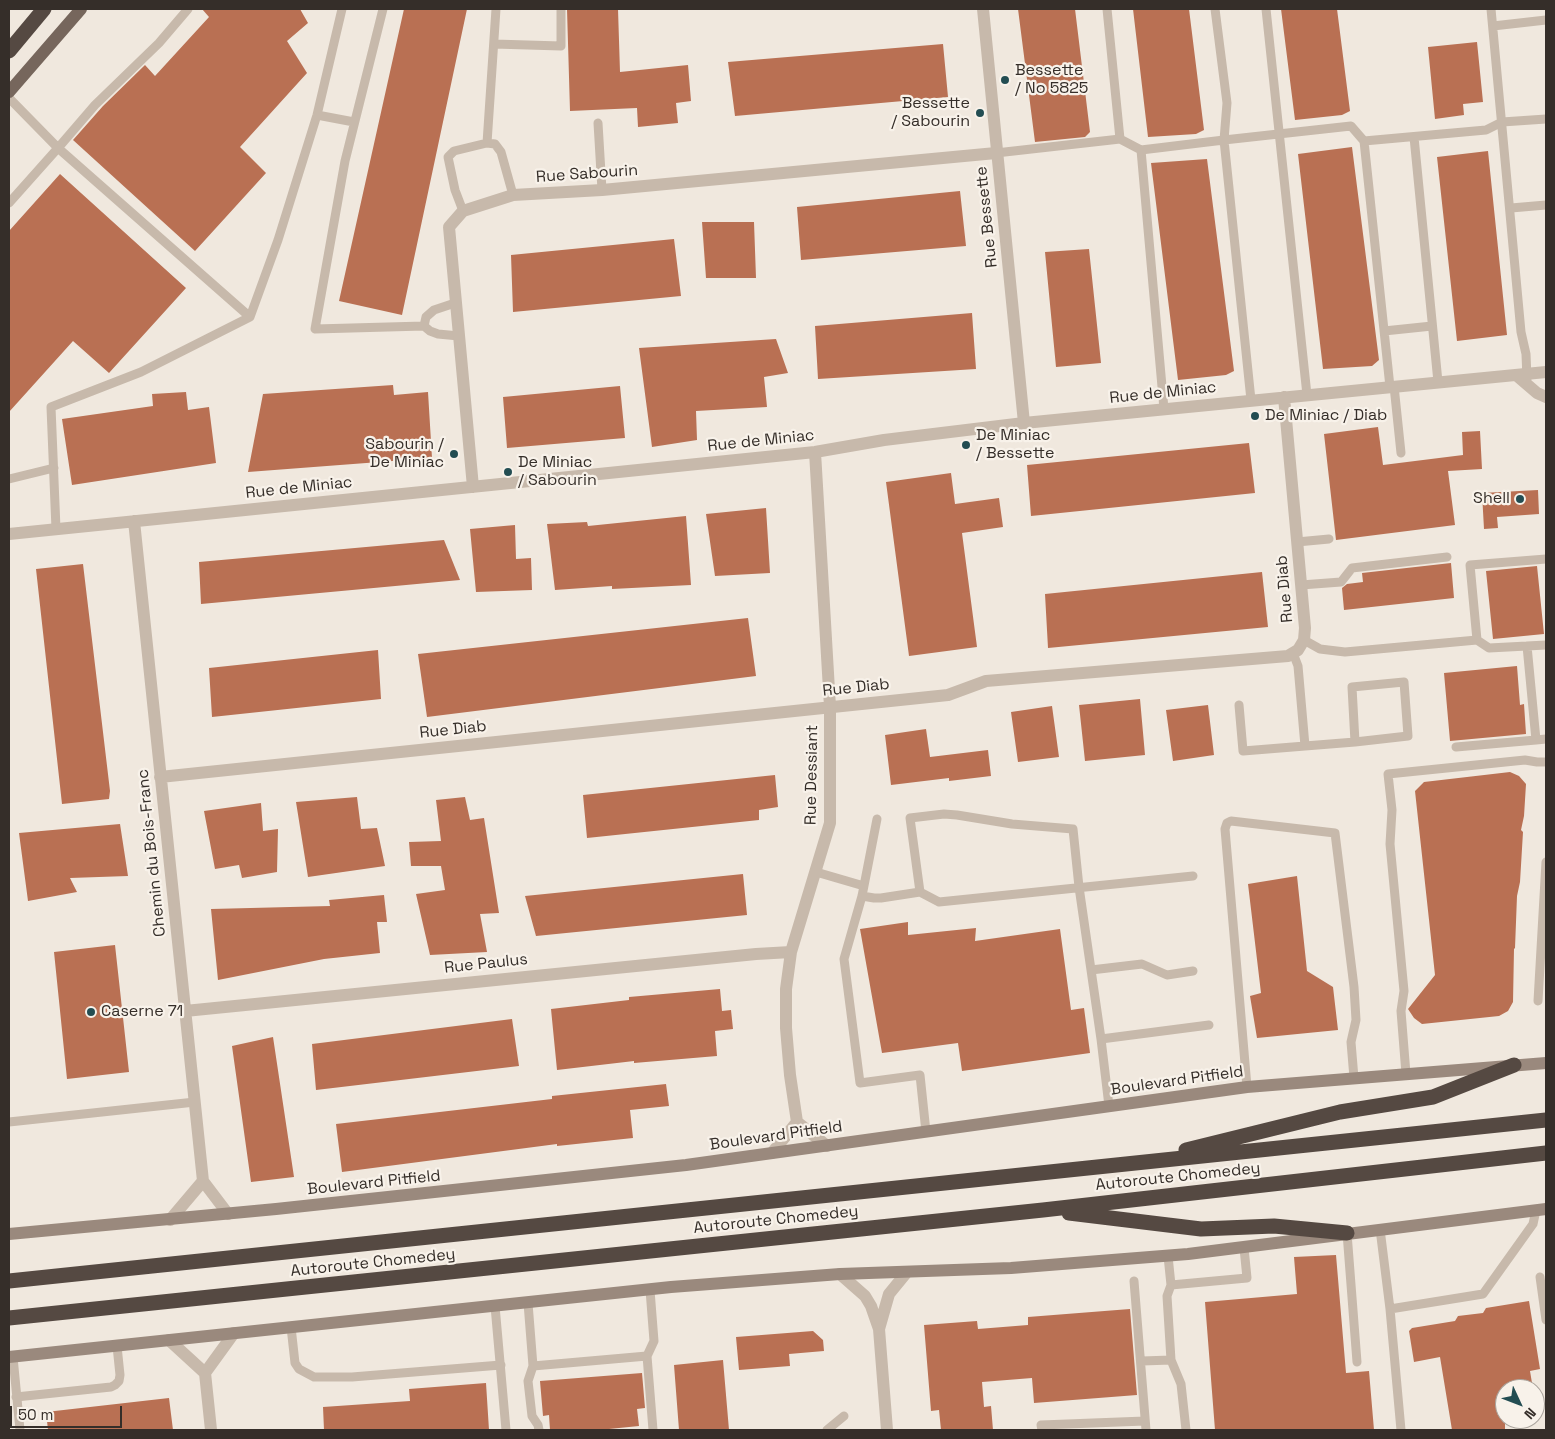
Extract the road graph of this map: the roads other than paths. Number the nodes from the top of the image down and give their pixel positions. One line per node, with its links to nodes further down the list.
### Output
1 (44, 9): 16 (highway)
2 (81, 9): 17 (main road)
3 (188, 9): 30 (lane)
4 (342, 9): 19 (lane)
5 (383, 9): 21 (lane)
6 (496, 9): 15 (lane)
7 (561, 9): 15 (lane)
8 (983, 9): 32 (street, Rue Bessette)
9 (1107, 9): 26 (lane)
10 (1215, 9): 27 (lane)
11 (1266, 9): 24 (lane)
12 (1491, 9): 14 (lane)
13 (1546, 20): 14 (lane)
14 (1493, 26): 22 (lane)
15 (494, 44): 29 (lane)
16 (9, 52)
17 (9, 92)
18 (9, 98): 30 (lane)
19 (317, 115): 21 (lane); 40 (lane)
20 (1546, 119): 22 (lane)
21 (354, 122): 41 (lane)
22 (1502, 122): 25 (lane); 37 (lane)
23 (598, 123): 33 (lane)
24 (1278, 135): 27 (lane); 28 (lane); 49 (lane)
25 (1414, 137): 28 (lane); 42 (lane)
26 (1120, 139): 31 (lane); 32 (lane)
27 (1224, 140): 31 (lane); 52 (lane)
28 (1364, 141): 43 (lane)
29 (487, 144): 34 (lane); 38 (lane)
30 (58, 148): 35 (lane); 40 (lane)
31 (1141, 150): 53 (lane)
32 (996, 153): 33 (street, Rue Sabourin); 54 (street, Rue Bessette)
33 (602, 190): 34 (street, Rue Sabourin)
34 (512, 195): 38 (street, Rue Sabourin)
35 (9, 202)
36 (1546, 205): 37 (lane)
37 (1511, 208): 46 (lane)
38 (463, 211): 39 (street)
39 (456, 303): 41 (lane); 44 (street)
40 (250, 317): 57 (lane)
41 (424, 326): 44 (lane)
42 (1432, 326): 43 (lane); 47 (lane)
43 (1384, 331): 48 (lane)
44 (458, 336): 59 (street)
45 (1546, 372): 46 (street, Rue de Miniac)
46 (1524, 378): 47 (street, Rue de Miniac); 51 (street)
47 (1438, 382): 48 (street, Rue de Miniac)
48 (1392, 387): 49 (street, Rue de Miniac); 56 (lane)
49 (1307, 395): 50 (street, Rue de Miniac)
50 (1284, 397): 52 (street, Rue de Miniac); 64 (street, Rue Diab)
51 (1546, 397)
52 (1251, 400): 53 (street, Rue de Miniac)
53 (1164, 409): 54 (street, Rue de Miniac)
54 (1024, 423): 55 (street, Rue de Miniac)
55 (815, 452): 59 (street, Rue de Miniac); 74 (street, Rue Dessiant)
56 (1401, 454)
57 (54, 468): 58 (lane); 61 (lane)
58 (9, 479)
59 (472, 487): 60 (street, Rue de Miniac)
60 (134, 521): 61 (street, Rue de Miniac); 81 (street, Chemin du Bois-Franc)
61 (56, 529): 62 (street, Rue de Miniac)
62 (9, 534)
63 (1329, 539): 64 (lane)
64 (1297, 542): 67 (street, Rue Diab)
65 (1446, 557): 67 (lane)
66 (1546, 559): 69 (lane)
67 (1301, 585): 68 (street, Rue Diab)
68 (1304, 640): 69 (lane); 72 (street, Rue Diab)
69 (1477, 640): 71 (lane)
70 (1546, 645): 71 (lane)
71 (1526, 646): 76 (lane)
72 (1293, 653): 74 (street, Rue Diab); 78 (lane)
73 (1239, 705): 78 (lane)
74 (830, 706): 81 (street, Rue Diab); 84 (street, Rue Dessiant)
75 (1546, 739): 76 (lane)
76 (1536, 740): 79 (lane)
77 (1355, 742): 77 (lane); 78 (lane)
78 (1304, 746)
79 (1456, 748)
80 (1546, 762): 98 (lane)
81 (160, 777): 93 (street, Chemin du Bois-Franc)
82 (877, 819): 87 (lane)
83 (1546, 862): 92 (lane)
84 (816, 872): 87 (lane); 89 (street, Rue Dessiant)
85 (1193, 876): 86 (lane)
86 (1079, 887): 88 (lane); 88 (lane); 90 (lane)
87 (863, 891): 88 (lane); 106 (lane)
88 (920, 892)
89 (791, 952): 93 (street, Rue Paulus); 105 (street, Rue Dessiant)
90 (1091, 970): 91 (lane); 95 (lane)
91 (1193, 971)
92 (1538, 1001)
93 (185, 1011): 101 (street, Chemin du Bois-Franc)
94 (1209, 1025): 95 (lane)
95 (1101, 1039): 102 (lane)
96 (1546, 1062): 97 (main road, Boulevard Pitfield)
97 (1514, 1065): 98 (main road, Boulevard Pitfield); 110 (highway)
98 (1406, 1074): 99 (main road, Boulevard Pitfield)
99 (1354, 1078): 100 (main road, Boulevard Pitfield); 100 (lane)
100 (1247, 1087): 102 (main road, Boulevard Pitfield)
101 (194, 1102): 104 (lane); 111 (street, Chemin du Bois-Franc)
102 (1109, 1106): 106 (main road, Boulevard Pitfield)
103 (1546, 1120): 110 (highway, Autoroute Chomedey)
104 (9, 1122)
105 (797, 1122): 107 (street); 108 (street)
106 (926, 1132): 107 (main road, Boulevard Pitfield)
107 (827, 1146): 108 (main road, Boulevard Pitfield)
108 (772, 1153): 114 (main road, Boulevard Pitfield)
109 (1546, 1153): 112 (highway, Autoroute Chomedey)
110 (1128, 1164): 124 (highway, Autoroute Chomedey)
111 (203, 1181): 114 (street); 115 (street)
112 (1043, 1210): 117 (highway); 131 (highway, Autoroute Chomedey)
113 (1541, 1210): 116 (main road); 130 (lane)
114 (228, 1214): 115 (main road, Boulevard Pitfield)
115 (170, 1220): 118 (main road, Boulevard Pitfield)
116 (1380, 1229): 117 (main road); 130 (lane)
117 (1347, 1233): 119 (main road); 142 (lane)
118 (9, 1234)
119 (1244, 1248): 120 (main road); 126 (lane)
120 (1168, 1256): 121 (main road); 126 (lane)
121 (907, 1272): 122 (main road); 134 (street)
122 (840, 1274): 127 (main road); 134 (street)
123 (1540, 1277): 132 (lane)
124 (12, 1280)
125 (1134, 1281): 141 (lane)
126 (1170, 1285): 140 (lane)
127 (650, 1290): 128 (main road); 138 (lane)
128 (528, 1303): 129 (main road); 144 (lane)
129 (495, 1306): 133 (main road); 143 (lane)
130 (1390, 1310): 160 (lane)
131 (9, 1318)
132 (1546, 1320)
133 (291, 1327): 135 (main road); 143 (lane)
134 (879, 1329): 156 (street)
135 (234, 1333): 136 (main road); 145 (street)
136 (169, 1340): 137 (main road); 145 (street)
137 (117, 1346): 139 (main road); 146 (lane)
138 (646, 1356): 144 (lane); 154 (lane)
139 (11, 1357): 146 (lane)
140 (1171, 1360): 141 (lane); 159 (lane)
141 (1142, 1361): 148 (lane)
142 (1357, 1362)
143 (501, 1365): 152 (lane)
144 (533, 1366): 153 (lane)
145 (205, 1373): 151 (street)
146 (16, 1397): 150 (lane)
147 (844, 1416): 155 (lane)
148 (1145, 1420): 149 (lane); 158 (lane)
149 (1110, 1426): 157 (lane)
150 (20, 1430)
151 (210, 1430)
152 (506, 1430)
153 (539, 1430)
154 (653, 1430)
155 (827, 1430)
156 (887, 1430)
157 (1042, 1430)
158 (1146, 1430)
159 (1186, 1430)
160 (1401, 1430)

